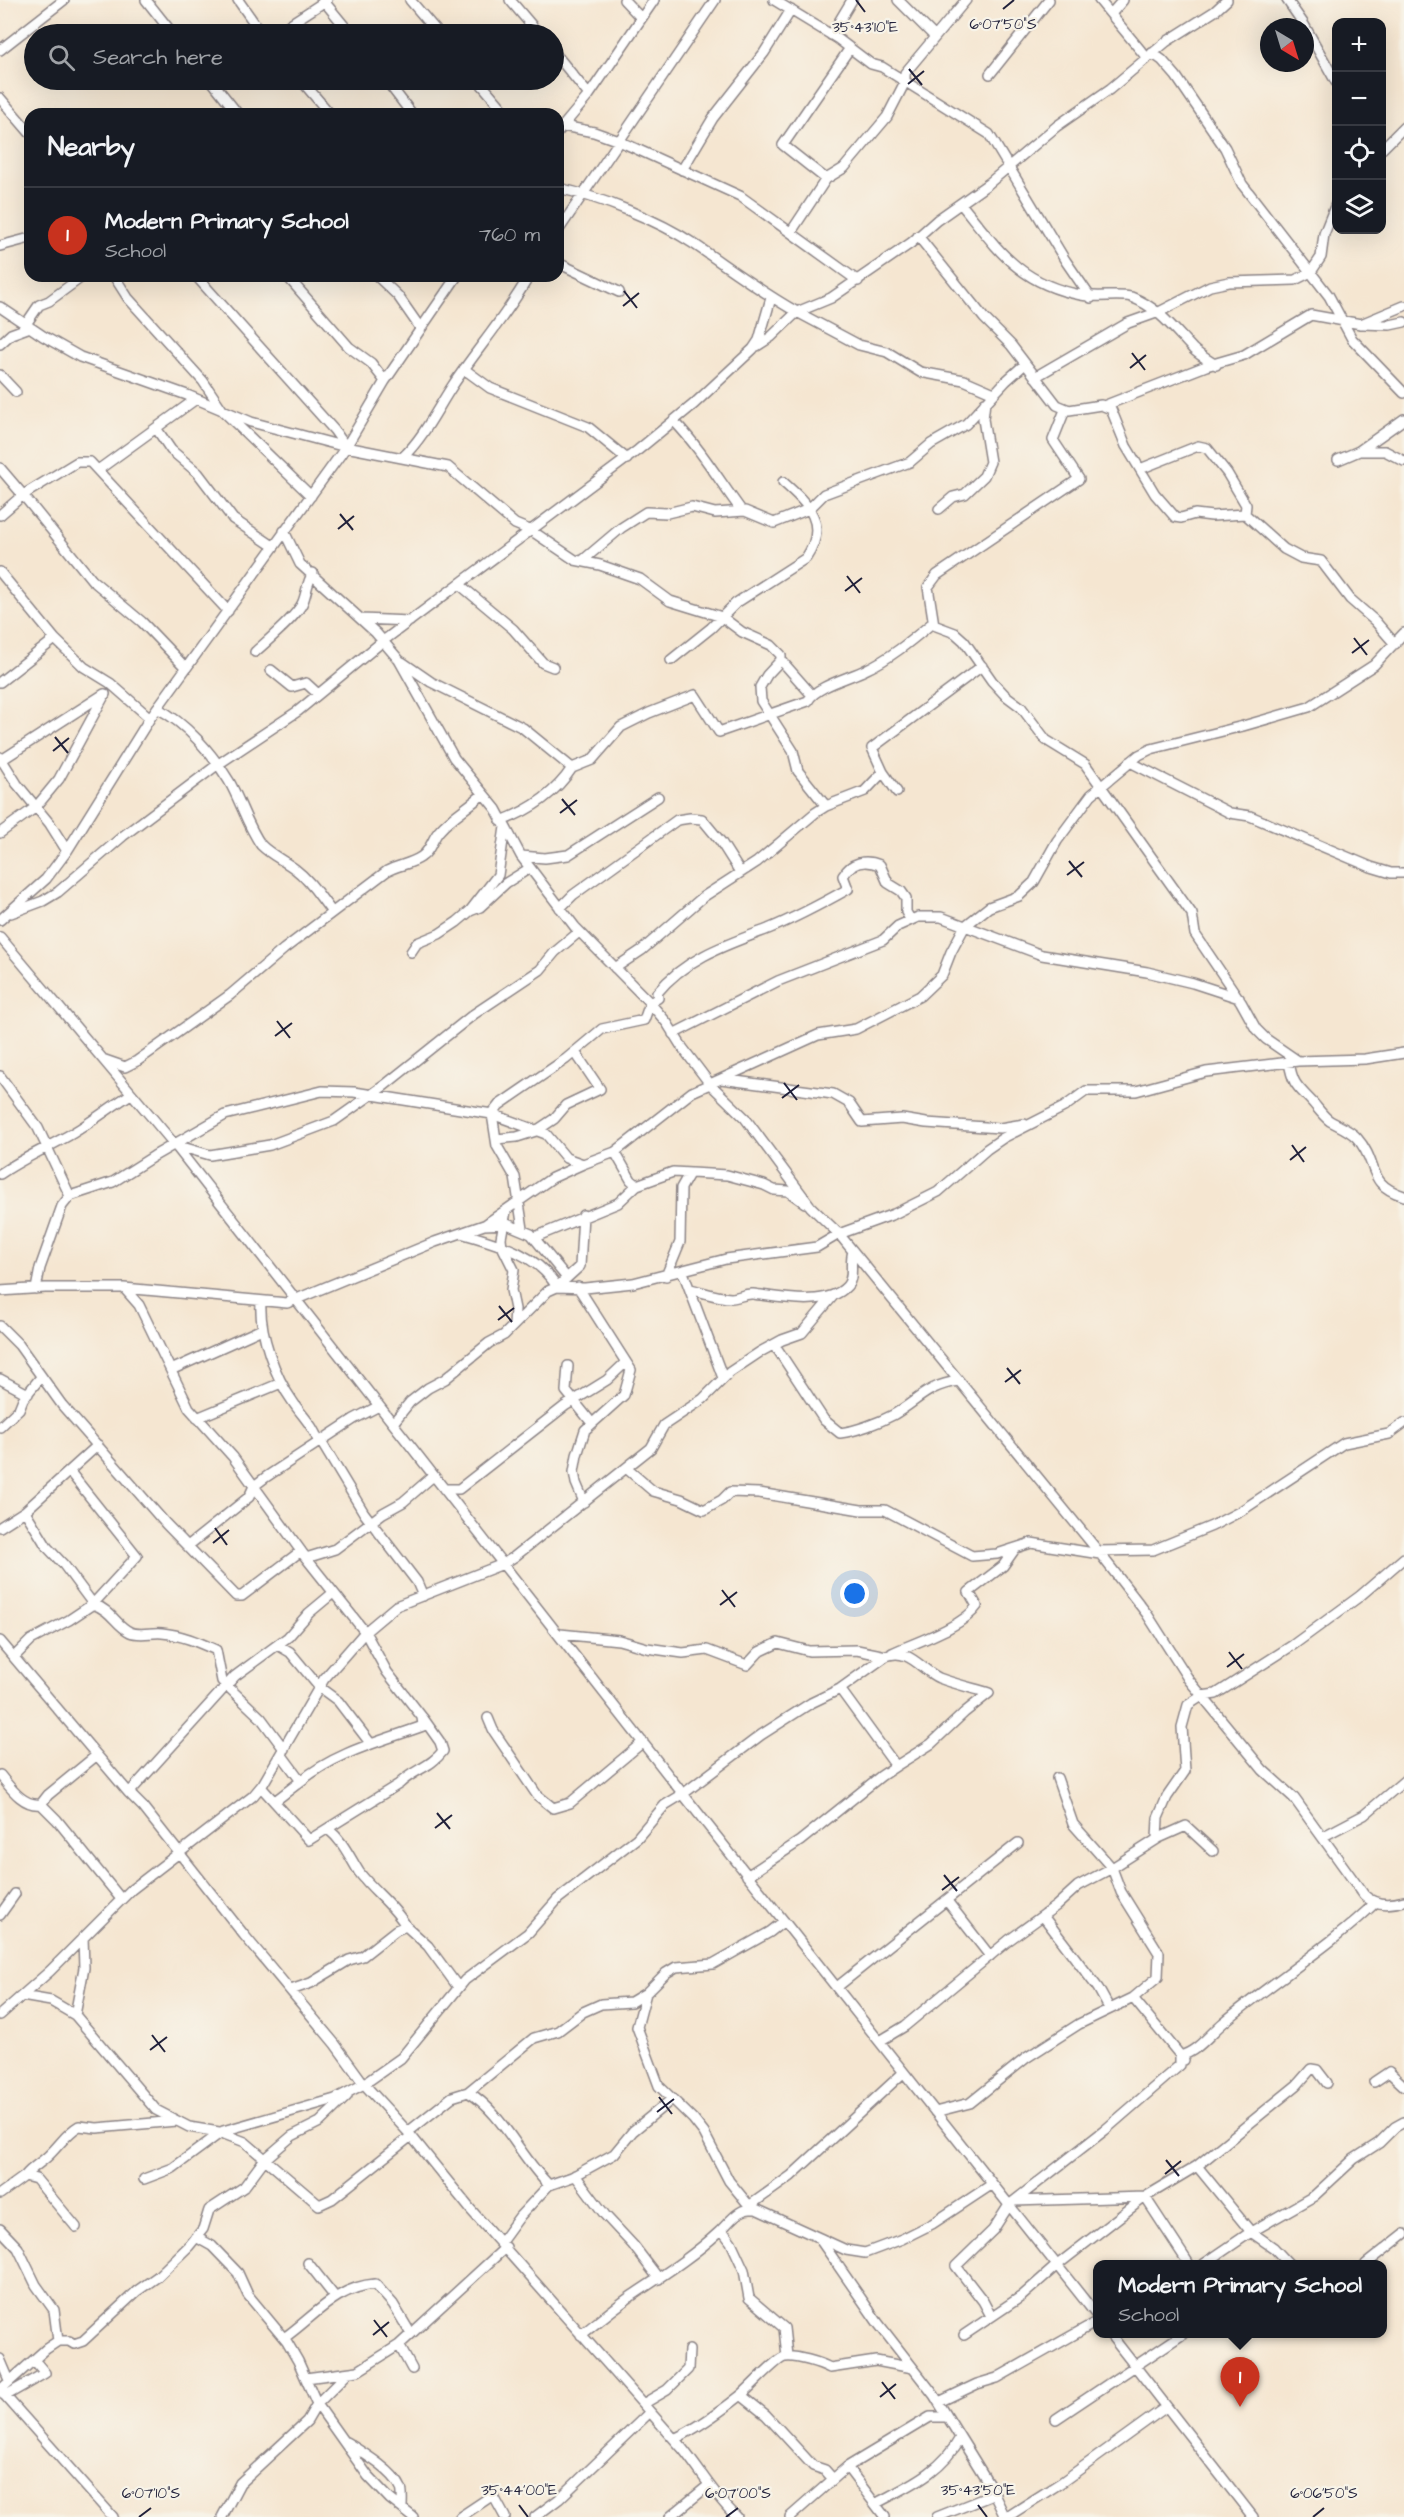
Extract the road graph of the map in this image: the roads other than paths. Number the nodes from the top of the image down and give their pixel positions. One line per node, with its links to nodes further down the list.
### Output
1 (63, 0): 22 (street)
2 (146, 0): 23 (street)
3 (238, 0): 24 (street)
4 (325, 0): 25 (street); 26 (street)
5 (410, 0): 27 (street)
6 (510, 0): 28 (street)
7 (624, 0): 21 (street)
8 (654, 0): 21 (street)
9 (715, 0): 53 (street)
10 (774, 0): 19 (street)
11 (852, 0): 30 (street)
12 (898, 0): 31 (street)
13 (966, 0): 31 (street)
14 (1049, 0): 36 (street)
15 (1099, 0): 20 (street)
16 (1123, 0): 20 (street)
17 (1227, 0): 34 (street)
18 (1287, 0): 37 (street)
19 (790, 10): 30 (street); 56 (street)
20 (1111, 14): 34 (street)
21 (640, 18): 43 (street)
22 (33, 24)
23 (165, 24)
24 (255, 24)
25 (290, 24)
26 (343, 24)
27 (430, 24)
28 (530, 24)
29 (24, 32): 33 (street)
30 (831, 35): 32 (street)
31 (935, 37): 38 (street)
32 (850, 48): 38 (street); 57 (street)
33 (0, 51)
34 (1150, 56): 55 (street); 68 (street)
35 (564, 64): 43 (street)
36 (990, 74)
37 (1332, 75)
38 (905, 82): 55 (street); 57 (street)
39 (221, 90): 45 (street)
40 (310, 90): 46 (street)
41 (394, 90): 47 (street)
42 (487, 90): 48 (street)
43 (589, 95): 49 (street)
44 (0, 98): 50 (street)
45 (234, 108)
46 (325, 108)
47 (407, 108)
48 (502, 108)
49 (564, 125)
50 (24, 126)
51 (1404, 127): 54 (street)
52 (564, 129): 53 (street)
53 (619, 141): 56 (street); 59 (street)
54 (1386, 145)
55 (1010, 166): 60 (street); 79 (street)
56 (682, 170): 63 (street)
57 (826, 180): 63 (street)
58 (564, 189): 59 (street)
59 (583, 194): 62 (street); 78 (street)
60 (961, 204): 64 (street); 79 (street)
61 (1332, 214): 68 (street)
62 (564, 222)
63 (791, 232): 69 (street)
64 (918, 236): 69 (street); 91 (street)
65 (24, 240): 66 (street)
66 (0, 246)
67 (564, 266): 77 (street)
68 (1311, 272): 83 (street); 84 (street)
69 (858, 281): 82 (street)
70 (73, 282): 87 (street)
71 (118, 282): 104 (street)
72 (201, 282): 108 (street)
73 (292, 282): 96 (street)
74 (383, 282): 88 (street)
75 (453, 282): 88 (street)
76 (526, 282): 93 (street)
77 (619, 292)
78 (771, 298): 82 (street); 90 (street)
79 (1091, 298): 83 (street)
80 (1404, 306): 86 (street)
81 (0, 307): 87 (street)
82 (798, 312): 90 (street); 98 (street)
83 (1159, 312): 92 (street); 95 (street)
84 (1341, 321): 86 (street); 92 (street); 99 (street)
85 (1404, 322): 86 (street)
86 (1361, 324)
87 (28, 326): 89 (street); 100 (street)
88 (421, 329): 96 (street)
89 (0, 344)
90 (753, 349): 106 (street)
91 (1025, 364): 95 (street); 98 (street)
92 (1216, 365): 102 (street)
93 (464, 369): 110 (street); 111 (street)
94 (0, 375): 97 (street)
95 (1035, 377): 103 (street)
96 (385, 381): 108 (street)
97 (16, 392)
98 (994, 393): 101 (street)
99 (1404, 393)
100 (196, 399): 104 (street); 107 (street)
101 (985, 402): 120 (street); 121 (street)
102 (1106, 405): 103 (street); 115 (street)
103 (1065, 410): 136 (street)
104 (223, 411): 108 (street); 119 (street)
105 (1404, 419): 109 (street)
106 (674, 421): 111 (street); 122 (street)
107 (156, 428): 116 (street); 127 (street)
108 (346, 447): 110 (street); 119 (street)
109 (1359, 451): 112 (street); 113 (street)
110 (403, 457): 126 (street)
111 (627, 459): 126 (street)
112 (1338, 460)
113 (1404, 461)
114 (0, 468): 118 (street)
115 (1140, 469): 123 (street); 123 (street)
116 (98, 470): 118 (street); 132 (street)
117 (783, 482): 120 (street)
118 (23, 495): 124 (street); 147 (street)
119 (310, 496): 125 (street)
120 (809, 509): 122 (street); 133 (street)
121 (939, 509)
122 (741, 510): 128 (street)
123 (1245, 514): 140 (street)
124 (0, 515)
125 (284, 531): 127 (street); 130 (street)
126 (532, 531): 128 (street); 131 (street)
127 (273, 546): 132 (street)
128 (582, 561): 133 (street)
129 (0, 572): 138 (street)
130 (313, 573): 134 (street); 141 (street)
131 (459, 584): 135 (street); 146 (street)
132 (228, 611): 147 (street)
133 (722, 617): 143 (street); 144 (street)
134 (360, 619): 135 (street); 139 (street)
135 (410, 621): 139 (street)
136 (934, 625): 145 (street); 153 (street)
137 (1404, 633): 140 (street)
138 (55, 639): 149 (street); 150 (street)
139 (383, 641): 142 (street); 152 (street)
140 (1395, 644): 158 (street)
141 (255, 652)
142 (399, 660): 160 (street); 164 (street)
143 (671, 660)
144 (781, 660): 153 (street); 155 (street)
145 (982, 666): 161 (street); 162 (street)
146 (553, 667)
147 (186, 668): 154 (street)
148 (271, 670): 152 (street)
149 (0, 682)
150 (116, 689): 151 (street); 156 (street)
151 (105, 694): 157 (street); 167 (street)
152 (318, 694): 159 (street)
153 (811, 694): 155 (street)
154 (157, 708): 156 (street); 159 (street)
155 (770, 714): 160 (street); 166 (street)
156 (150, 718): 170 (street)
157 (1, 759): 167 (street)
158 (1130, 762): 162 (street); 174 (street)
159 (217, 765): 177 (street); 178 (street)
160 (572, 768): 168 (street)
161 (883, 772): 163 (street); 166 (street)
162 (1103, 787): 181 (street); 186 (street)
163 (897, 792)
164 (483, 794): 168 (street); 177 (street)
165 (658, 797): 171 (street)
166 (826, 806): 173 (street)
167 (36, 807): 169 (street); 170 (street)
168 (503, 824): 171 (street); 176 (street)
169 (0, 833)
170 (67, 851): 178 (street)
171 (521, 856): 172 (street)
172 (530, 868): 175 (street); 176 (street)
173 (740, 872): 175 (street); 185 (street)
174 (1404, 873)
175 (560, 908): 182 (street)
176 (470, 911): 184 (street)
177 (332, 912): 191 (street)
178 (10, 913): 180 (street)
179 (910, 919): 181 (street); 187 (street); 188 (street)
180 (0, 920)
181 (965, 926): 186 (street); 194 (street)
182 (579, 932): 185 (street); 197 (street)
183 (0, 937): 191 (street)
184 (411, 952)
185 (615, 968): 187 (street)
186 (1239, 998): 192 (street)
187 (650, 1003): 188 (street); 189 (street)
188 (674, 1034): 195 (street)
189 (575, 1052): 198 (street); 200 (street)
190 (1404, 1053): 192 (street)
191 (102, 1059): 196 (street)
192 (1293, 1062): 199 (street); 210 (street)
193 (0, 1076): 203 (street)
194 (722, 1079): 195 (street); 199 (street)
195 (710, 1084): 204 (street); 212 (street)
196 (131, 1094): 202 (street); 203 (street)
197 (371, 1094): 198 (street); 202 (street); 202 (street)
198 (492, 1114): 200 (street); 201 (street)
199 (1038, 1120): 219 (street)
200 (536, 1131): 201 (street); 205 (street)
201 (496, 1139): 211 (street)
202 (175, 1145): 209 (street); 233 (street)
203 (46, 1146): 206 (street); 209 (street)
204 (615, 1152): 205 (street); 208 (street)
205 (583, 1164): 211 (street)
206 (0, 1174)
207 (689, 1174): 208 (street); 212 (street); 224 (street)
208 (637, 1185): 214 (street)
209 (70, 1196): 228 (street)
210 (1404, 1196)
211 (519, 1203): 213 (street); 217 (street)
212 (811, 1207): 219 (street)
213 (506, 1211): 215 (street); 216 (street)
214 (583, 1215): 220 (street); 225 (street)
215 (502, 1224): 216 (street); 217 (street); 221 (street)
216 (484, 1225): 218 (street)
217 (523, 1229): 220 (street)
218 (461, 1233): 221 (street); 233 (street)
219 (839, 1234): 222 (street); 223 (street)
220 (535, 1237): 225 (street)
221 (502, 1245): 226 (street); 235 (street)
222 (853, 1251): 232 (street); 245 (street)
223 (682, 1272): 224 (street); 230 (street)
224 (666, 1276): 227 (street)
225 (567, 1278): 226 (street)
226 (557, 1287): 227 (street); 235 (street)
227 (578, 1287): 239 (street)
228 (36, 1288): 229 (street); 231 (street)
229 (124, 1288): 234 (street); 241 (street)
230 (690, 1289): 232 (street); 243 (street)
231 (0, 1291)
232 (833, 1296): 238 (street)
233 (297, 1299): 234 (street); 249 (street)
234 (261, 1302): 237 (street)
235 (514, 1325): 252 (street)
236 (1, 1328): 242 (street)
237 (262, 1329): 241 (street); 246 (street)
238 (773, 1346): 243 (street); 245 (street)
239 (626, 1362): 248 (street); 251 (street)
240 (568, 1366): 248 (street)
241 (171, 1370): 250 (street)
242 (41, 1377): 247 (street); 256 (street)
243 (723, 1378): 257 (street)
244 (0, 1379): 247 (street)
245 (959, 1381): 268 (street)
246 (282, 1383): 250 (street); 255 (street)
247 (27, 1394): 254 (street)
248 (574, 1400): 251 (street); 261 (street)
249 (379, 1406): 252 (street); 255 (street)
250 (197, 1418): 260 (street)
251 (591, 1422): 262 (street)
252 (393, 1423): 259 (street)
253 (1404, 1423): 268 (street)
254 (0, 1427)
255 (319, 1441): 260 (street); 264 (street)
256 (98, 1445): 258 (street); 266 (street)
257 (626, 1468): 262 (street); 267 (street)
258 (70, 1472): 263 (street); 274 (street)
259 (433, 1476): 261 (street); 264 (street)
260 (254, 1486): 266 (street); 269 (street)
261 (444, 1489): 271 (street)
262 (584, 1502): 271 (street)
263 (26, 1511): 265 (street); 274 (street)
264 (370, 1522): 269 (street); 273 (street)
265 (0, 1527)
266 (189, 1545): 269 (street)
267 (1015, 1549): 268 (street); 279 (street)
268 (1099, 1552): 284 (street)
269 (303, 1555): 272 (street)
270 (1404, 1558): 284 (street)
271 (503, 1564): 273 (street); 276 (street)
272 (333, 1593): 275 (street); 278 (street)
273 (423, 1596): 275 (street)
274 (93, 1604): 280 (street); 281 (street)
275 (365, 1632): 282 (street); 285 (street)
276 (560, 1634): 279 (street); 287 (street)
277 (0, 1641): 280 (street)
278 (278, 1645): 281 (street); 282 (street)
279 (889, 1654): 283 (street); 291 (street)
280 (7, 1655): 290 (street)
281 (226, 1686): 289 (street); 297 (street)
282 (319, 1687): 288 (street); 289 (street)
283 (840, 1689): 291 (street); 298 (street)
284 (1202, 1696): 302 (street); 303 (street)
285 (423, 1717): 288 (street); 301 (street)
286 (488, 1718): 287 (street)
287 (643, 1742): 298 (street)
288 (371, 1744): 294 (street)
289 (283, 1751): 294 (street); 296 (street)
290 (97, 1755): 297 (street); 300 (street)
291 (896, 1766): 308 (street)
292 (0, 1775): 300 (street)
293 (1057, 1778): 307 (street)
294 (301, 1780): 299 (street)
295 (1404, 1781): 302 (street)
296 (261, 1787): 299 (street); 306 (street)
297 (129, 1793): 306 (street)
298 (683, 1794): 308 (street); 320 (street)
299 (275, 1801): 301 (street)
300 (41, 1804): 310 (street)
301 (328, 1829): 317 (street)
302 (1322, 1837): 313 (street)
303 (1156, 1839): 305 (street); 307 (street)
304 (1018, 1843): 311 (street)
305 (1214, 1851)
306 (181, 1853): 310 (street); 322 (street)
307 (1112, 1868): 315 (street); 325 (street)
308 (747, 1876): 316 (street)
309 (15, 1894): 314 (street)
310 (121, 1899): 318 (street)
311 (947, 1901): 319 (street); 321 (street)
312 (1404, 1901): 313 (street)
313 (1376, 1902): 330 (street)
314 (0, 1915)
315 (1043, 1916): 319 (street); 326 (street)
316 (783, 1921): 321 (street); 323 (street)
317 (406, 1926): 320 (street); 322 (street)
318 (83, 1937): 324 (street); 328 (street)
319 (990, 1956): 329 (street)
320 (458, 1987): 333 (street)
321 (837, 1987): 329 (street)
322 (291, 1990): 333 (street)
323 (646, 1993): 337 (street); 338 (street)
324 (22, 1996): 327 (street); 328 (street)
325 (1133, 1998): 326 (street); 330 (street)
326 (1109, 2008): 339 (street)
327 (0, 2015)
328 (75, 2015): 340 (street)
329 (880, 2041): 331 (street)
330 (1183, 2059): 353 (street)
331 (903, 2073): 339 (street); 354 (street)
332 (1374, 2082): 335 (street)
333 (364, 2084): 336 (street); 343 (street)
334 (1327, 2084): 345 (street)
335 (1404, 2086)
336 (351, 2092): 342 (street); 344 (street)
337 (468, 2092): 343 (street); 349 (street)
338 (672, 2099): 346 (street); 354 (street)
339 (935, 2112): 350 (street)
340 (178, 2121): 342 (street); 347 (street)
341 (1404, 2122): 358 (street)
342 (219, 2132): 344 (street); 348 (street)
343 (409, 2134): 344 (street); 362 (street)
344 (264, 2160): 360 (street)
345 (1197, 2166): 352 (street); 358 (street)
346 (575, 2175): 349 (street); 369 (street)
347 (26, 2176): 351 (street); 355 (street)
348 (144, 2180)
349 (549, 2185): 362 (street)
350 (991, 2185): 353 (street); 361 (street)
351 (0, 2194)
352 (1145, 2197): 353 (street); 363 (street); 368 (street)
353 (1011, 2203): 368 (street); 372 (street)
354 (751, 2207): 357 (street); 361 (street)
355 (76, 2227)
356 (0, 2229): 380 (street)
357 (722, 2230): 369 (street); 383 (street)
358 (1251, 2232): 364 (street); 365 (street)
359 (1404, 2234): 366 (street)
360 (196, 2237): 377 (street); 380 (street)
361 (819, 2238): 387 (street)
362 (504, 2245): 374 (street); 375 (street)
363 (1183, 2260)
364 (1211, 2260)
365 (1285, 2260)
366 (1372, 2260)
367 (308, 2264): 370 (street)
368 (1056, 2266): 371 (street); 372 (street)
369 (659, 2279): 375 (street)
370 (335, 2297): 374 (street); 377 (street)
371 (1093, 2313)
372 (991, 2316): 376 (street)
373 (1093, 2322): 394 (street)
374 (411, 2334): 381 (street)
375 (581, 2335): 396 (street)
376 (964, 2335)
377 (284, 2338): 390 (street)
378 (1113, 2338): 386 (street)
379 (1177, 2338): 386 (street)
380 (58, 2341): 385 (street)
381 (399, 2345): 388 (street); 389 (street)
382 (688, 2350): 396 (street)
383 (787, 2356): 387 (street); 392 (street)
384 (0, 2359): 391 (street)
385 (35, 2361): 391 (street); 393 (street)
386 (1134, 2364): 397 (street); 400 (street)
387 (913, 2368): 394 (street)
388 (412, 2369)
389 (347, 2374): 390 (street); 395 (street)
390 (306, 2378): 395 (street)
391 (9, 2380): 393 (street)
392 (741, 2395): 402 (street); 405 (street)
393 (5, 2396): 413 (street)
394 (939, 2402): 399 (street)
395 (317, 2404): 403 (street); 414 (street)
396 (643, 2404): 398 (street)
397 (1167, 2407): 424 (street); 425 (street)
398 (650, 2412): 402 (street); 418 (street)
399 (946, 2417): 401 (street); 404 (street)
400 (1056, 2419)
401 (960, 2438): 408 (street); 410 (street)
402 (674, 2439): 406 (street)
403 (344, 2441): 407 (street); 409 (street)
404 (847, 2467): 405 (street); 410 (street)
405 (833, 2479): 421 (street)
406 (709, 2485): 419 (street); 420 (street)
407 (401, 2489): 409 (street); 411 (street)
408 (995, 2494): 412 (street); 424 (street)
409 (390, 2499): 411 (street)
410 (875, 2504): 422 (street)
411 (402, 2508): 415 (street)
412 (950, 2514): 423 (street)
413 (113, 2517)
414 (222, 2517)
415 (413, 2517)
416 (460, 2517): 417 (street)
417 (505, 2517)
418 (535, 2517)
419 (670, 2517)
420 (737, 2517)
421 (790, 2517)
422 (885, 2517)
423 (937, 2517)
424 (1006, 2517)
425 (1253, 2517)

